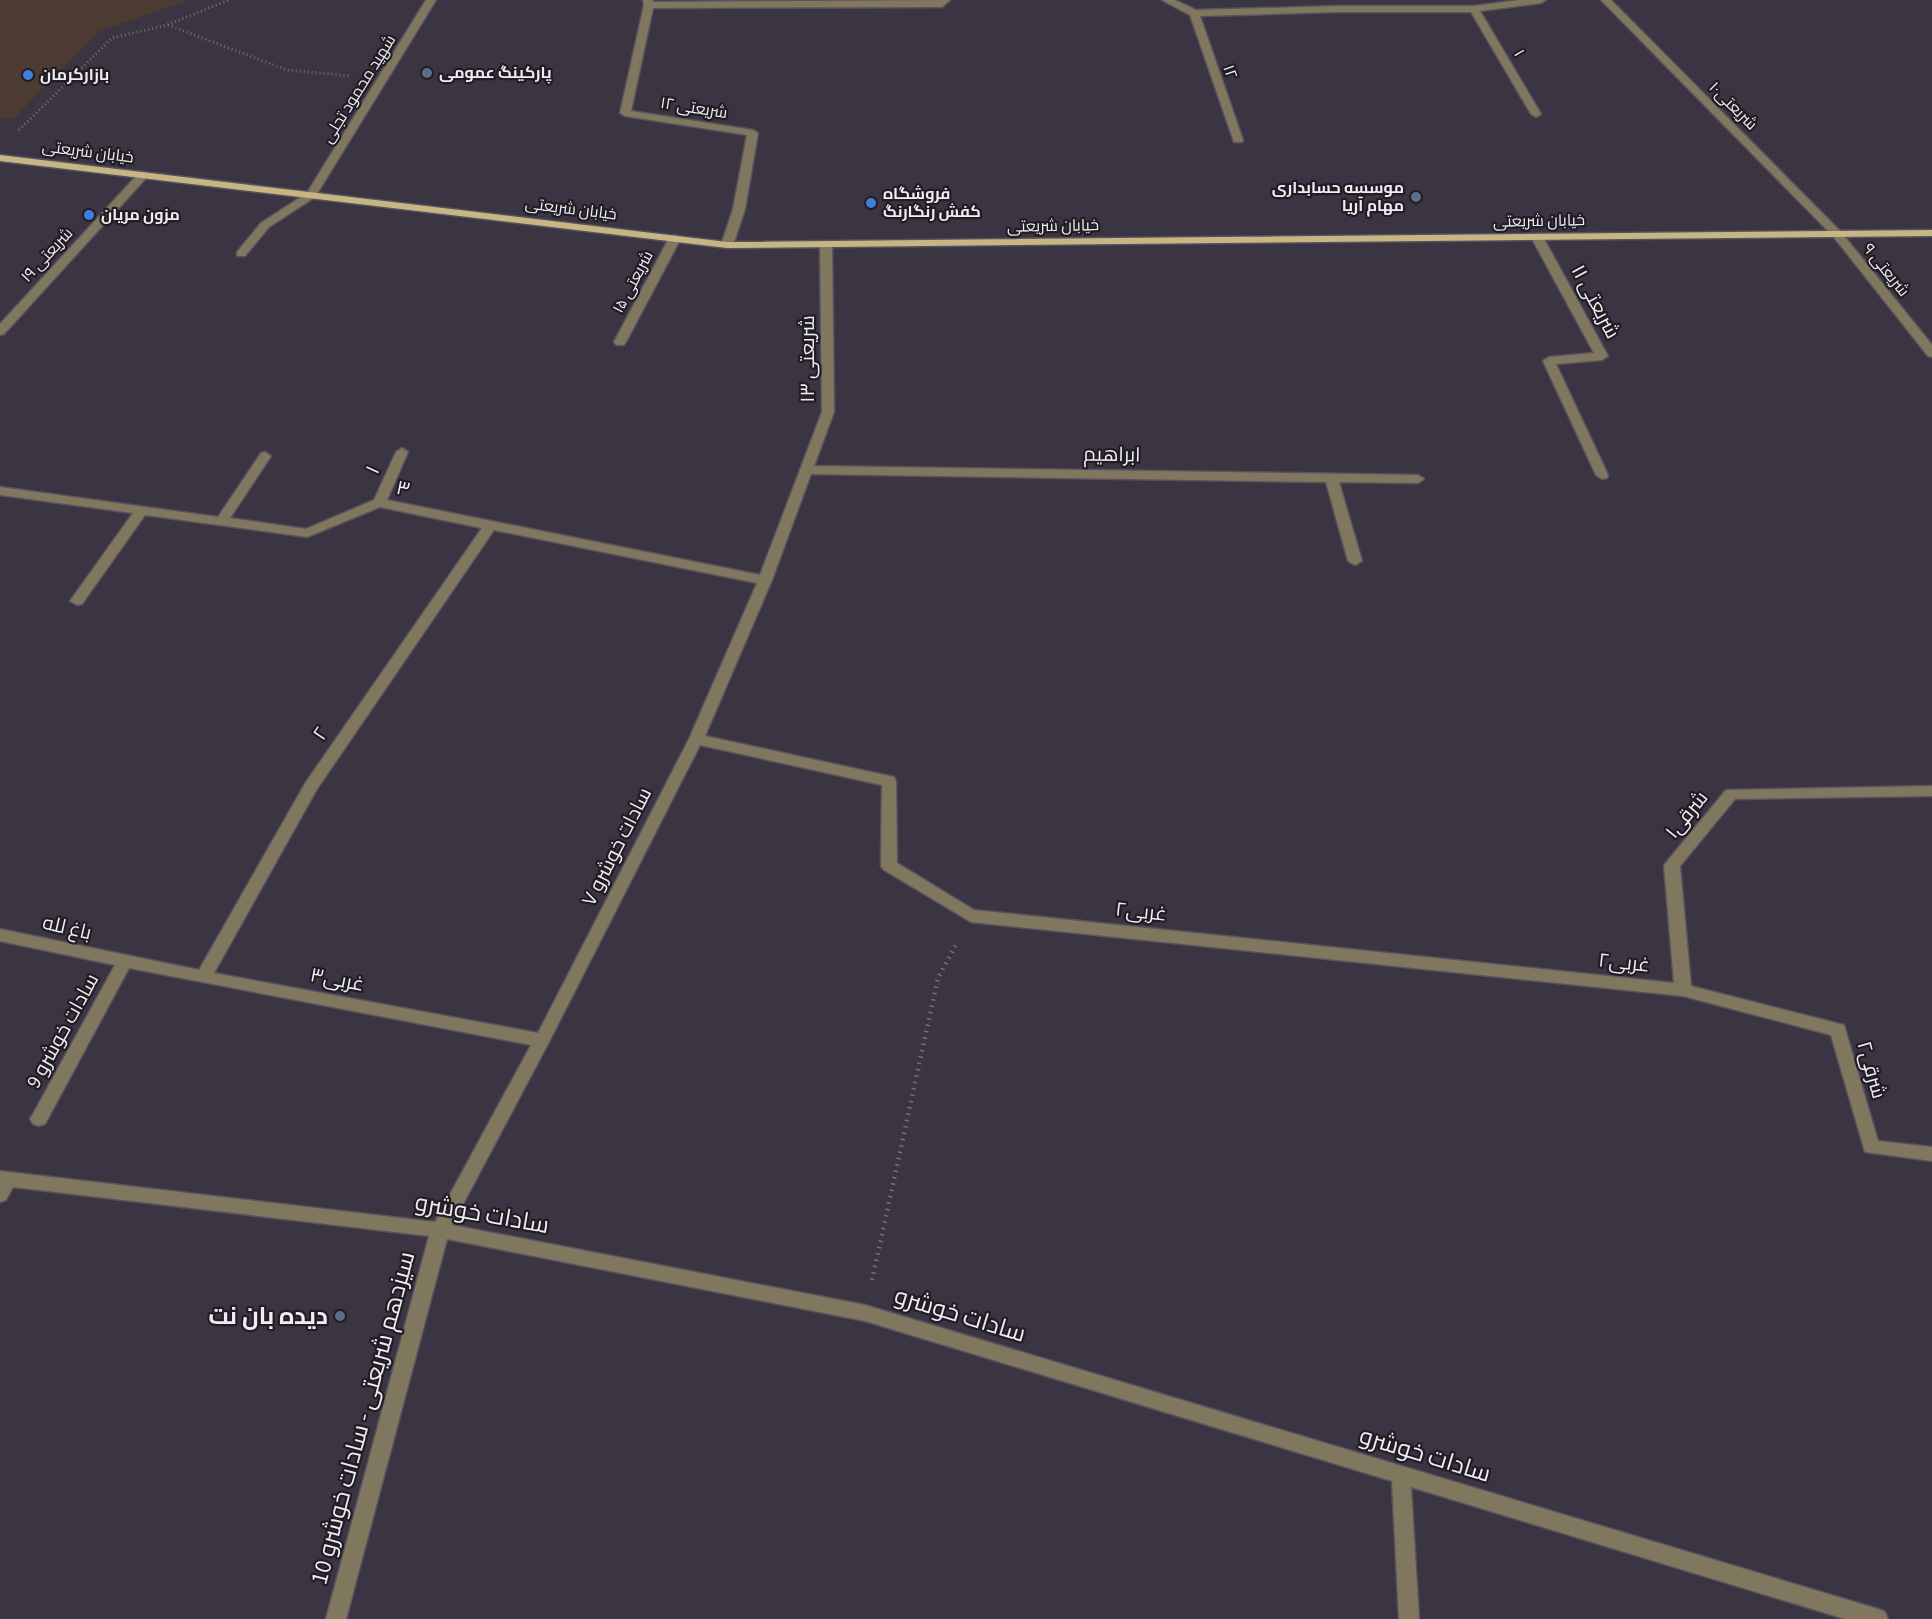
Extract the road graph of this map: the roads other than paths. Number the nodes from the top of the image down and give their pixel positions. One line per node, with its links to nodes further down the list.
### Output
1 (431, 0): 14 (street, شهید محمود تجلی)
2 (945, 0): 6 (street)
3 (1167, 0): 9 (street)
4 (1541, 0): 8 (street)
5 (1606, 0): 16 (street, شریعتی۱۰)
6 (648, 2): 20 (street, شریعتی ۱۲)
7 (1335, 5): 8 (street); 9 (street)
8 (1474, 9): 10 (street, ۱)
9 (1194, 14): 11 (street, ۱۲)
10 (1536, 114)
11 (1238, 140)
12 (0, 158): 13 (main road, خیابان شریعتی)
13 (143, 175): 14 (main road, خیابان شریعتی); 22 (street, شریعتی ۱۹)
14 (311, 195): 18 (main road, خیابان شریعتی); 21 (street)
15 (1932, 233): 16 (main road, خیابان شریعتی)
16 (1837, 234): 17 (main road, خیابان شریعتی); 24 (street, شریعتی ۹)
17 (1537, 237): 19 (main road, خیابان شریعتی); 28 (street, شریعتی ۱۱)
18 (675, 238): 20 (main road, خیابان شریعتی); 23 (street, شریعتی ۱۵)
19 (826, 244): 20 (main road, خیابان شریعتی); 27 (street, شریعتی ۱۳)
20 (727, 245)
21 (242, 254)
22 (0, 331)
23 (620, 342)
24 (1932, 353)
25 (402, 452): 32 (street, ۱)
26 (265, 456): 34 (street)
27 (806, 470): 29 (street, ابراهیم); 37 (street, سادات خوشرو ۷)
28 (1602, 475)
29 (1331, 477): 30 (street, ابراهیم); 36 (street)
30 (1418, 478)
31 (0, 491): 33 (street, ۳)
32 (379, 504): 34 (street, ۳); 35 (street, ۳)
33 (142, 510): 34 (street, ۳); 38 (street)
34 (221, 522)
35 (489, 527): 37 (street, ۳); 43 (street, ۲)
36 (1355, 561)
37 (765, 580): 39 (street, سادات خوشرو ۷)
38 (77, 601)
39 (696, 739): 44 (street, غربی۲); 45 (street, سادات خوشرو ۷)
40 (1932, 792): 44 (street, شرقی۱)
41 (0, 935): 42 (street, باغ لله)
42 (124, 963): 43 (street, غربی۳); 46 (street, سادات خوشرو 9)
43 (204, 976): 45 (street, غربی۳)
44 (1683, 990): 47 (street, شرقی۲)
45 (542, 1040): 49 (street, سادات خوشرو ۷)
46 (39, 1119)
47 (1932, 1154)
48 (3, 1184): 49 (street, سادات خوشرو)
49 (440, 1230): 50 (street, سادات خوشرو); 51 (street, سیزدهم شریعتی - سادات خوشرو 10)
50 (1401, 1474): 52 (street); 53 (street, سادات خوشرو)
51 (336, 1619)
52 (1409, 1619)
53 (1878, 1619)

